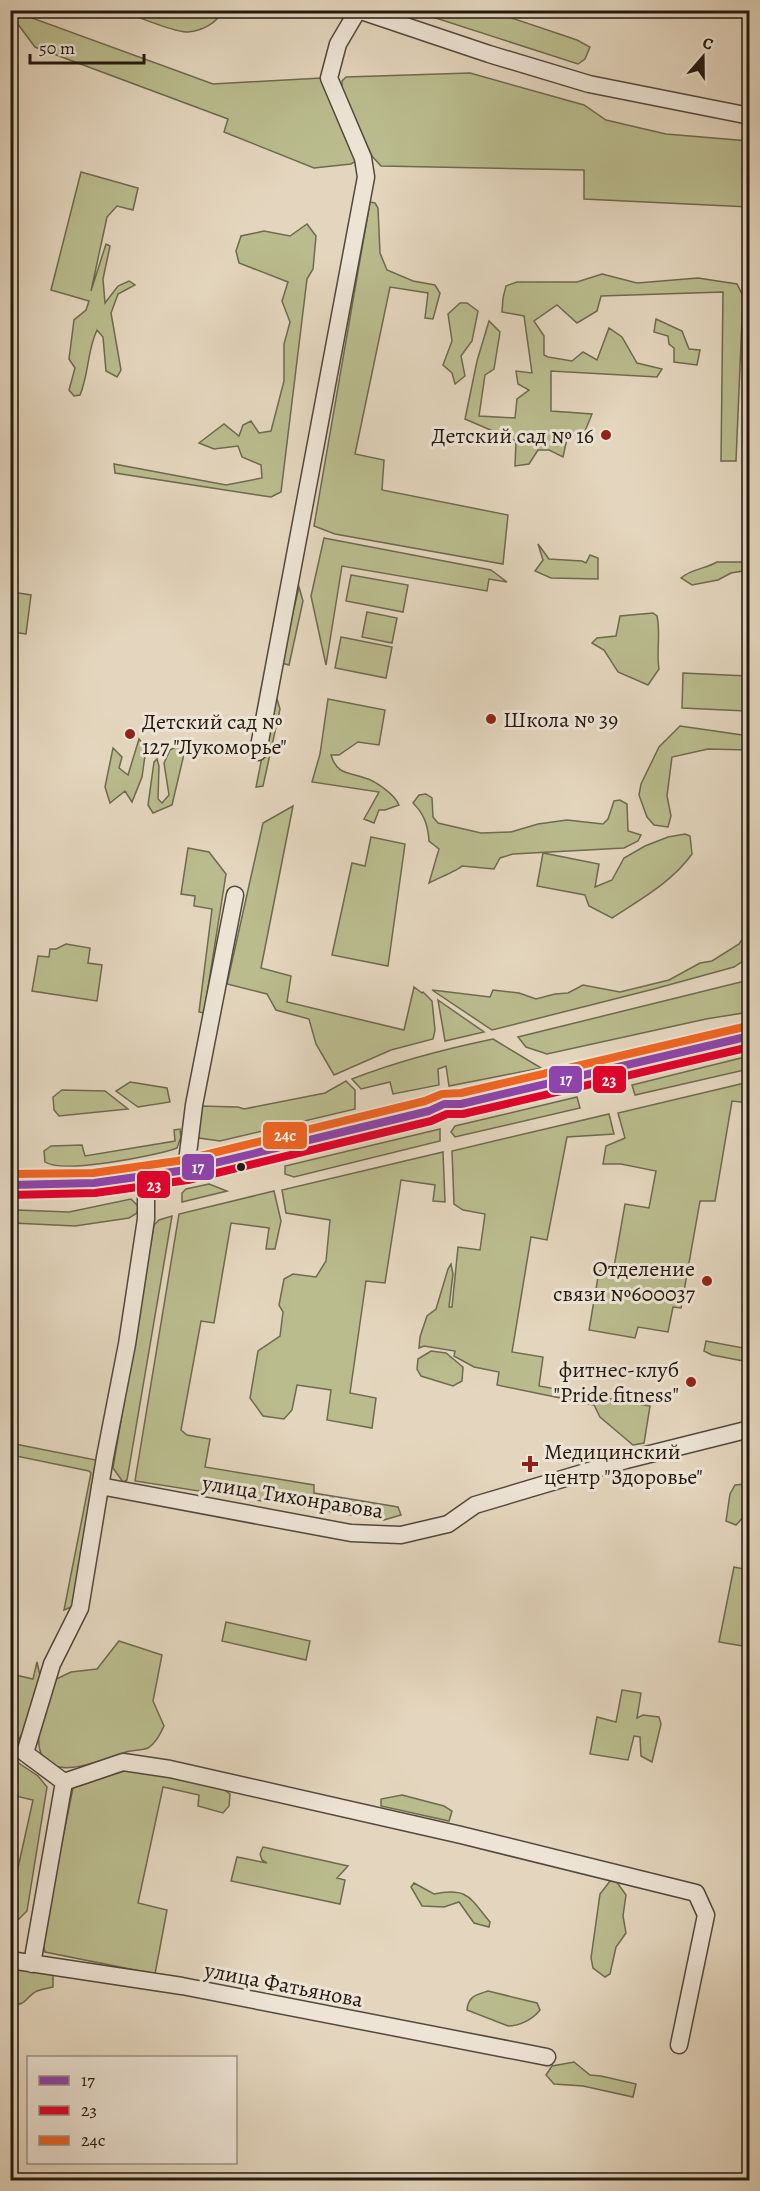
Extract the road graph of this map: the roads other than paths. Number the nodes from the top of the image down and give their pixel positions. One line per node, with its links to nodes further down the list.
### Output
1 (358, 11): 2 (street); 3 (street)
2 (750, 116)
3 (258, 752)
4 (235, 895): 6 (street)
5 (750, 1036): 6 (street)
6 (186, 1170): 7 (street)
7 (146, 1177): 8 (street); 10 (street)
8 (10, 1185)
9 (750, 1429): 10 (street, улица Тихонравова)
10 (100, 1486): 11 (street)
11 (64, 1782): 13 (street); 14 (street)
12 (10, 1960): 13 (street, улица Фатьянова)
13 (32, 1964): 15 (street, улица Фатьянова)
14 (680, 2045)
15 (547, 2057)

